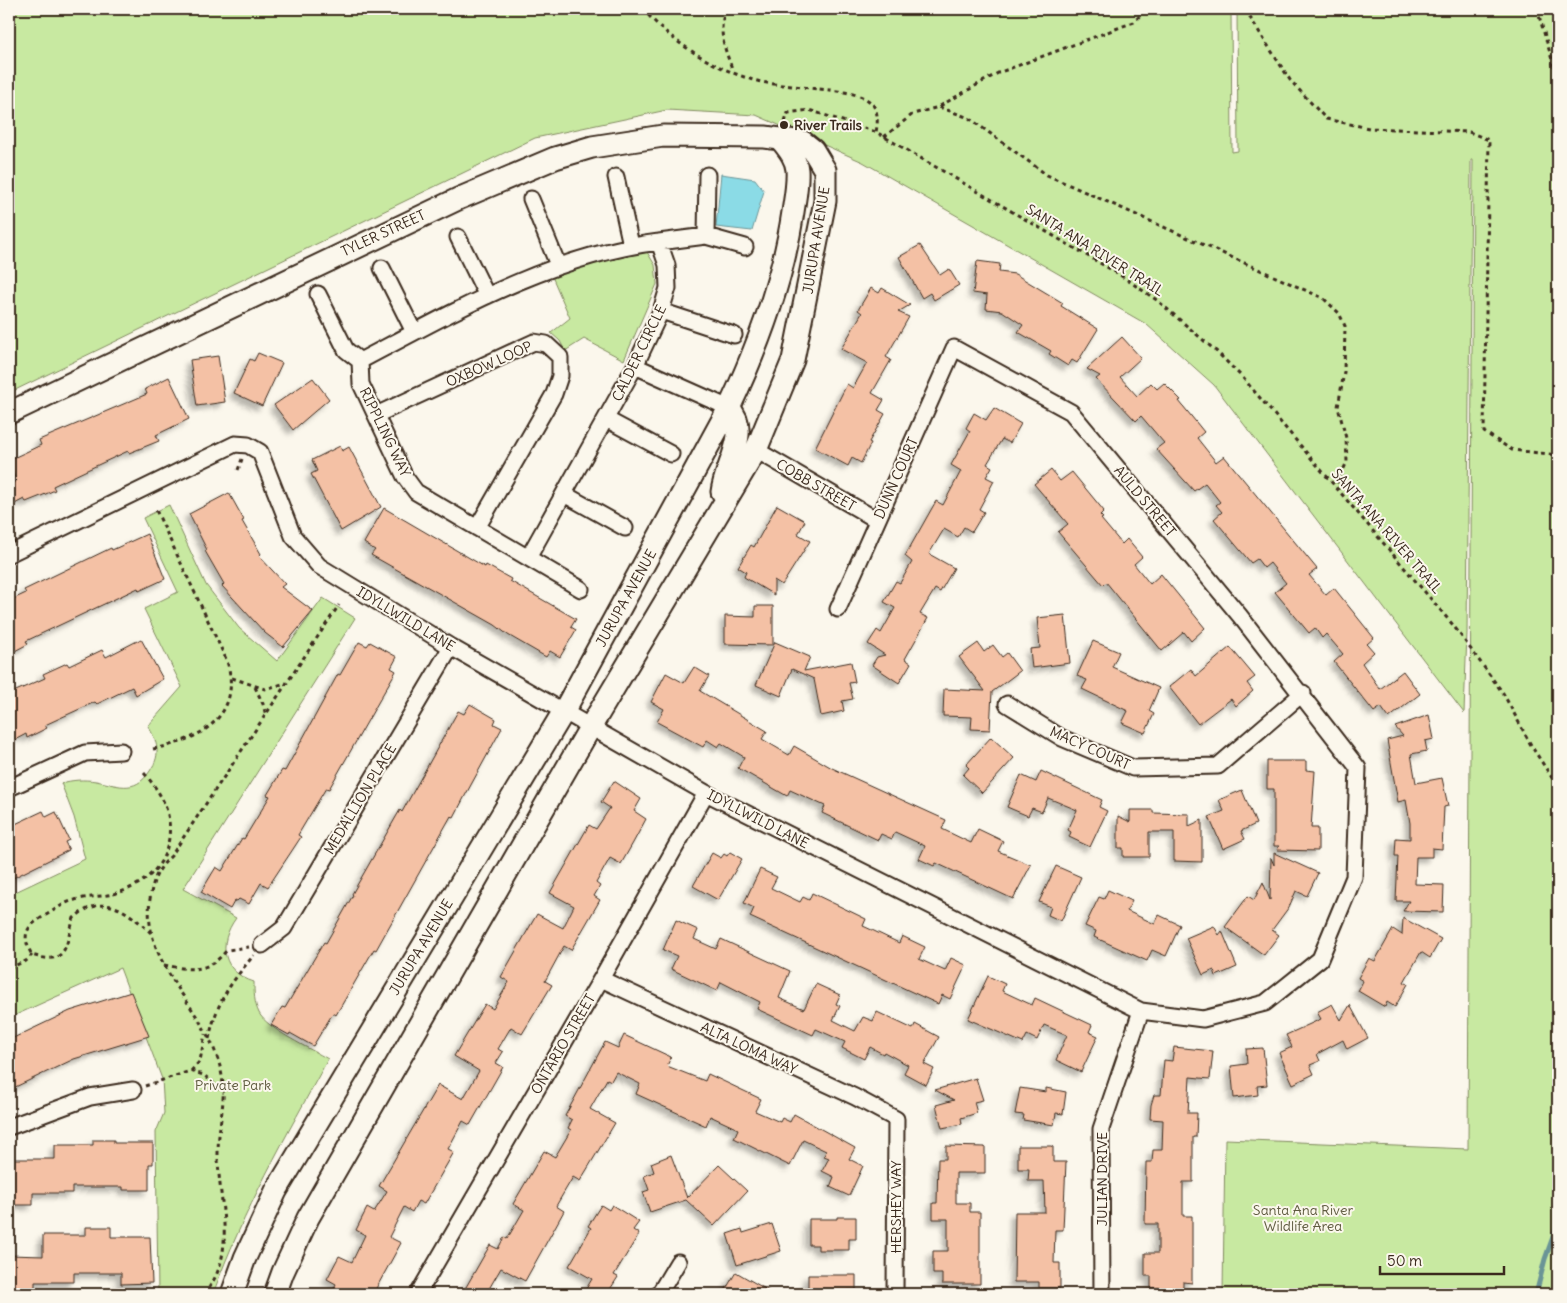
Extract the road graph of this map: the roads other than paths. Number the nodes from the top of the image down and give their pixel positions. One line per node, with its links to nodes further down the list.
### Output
1 (780, 140): 20 (main road, JURUPA AVENUE); 21 (main road, TYLER STREET); 24 (main road, JURUPA AVENUE)
2 (707, 175): 5 (street)
3 (616, 177): 8 (street)
4 (530, 198): 10 (street)
5 (706, 236): 7 (street); 9 (street)
6 (458, 237): 13 (street)
7 (659, 242): 8 (street); 14 (street, CALDER CIRCLE)
8 (631, 245): 10 (street)
9 (745, 246)
10 (558, 265): 13 (street)
11 (382, 268): 15 (street)
12 (318, 294): 18 (street)
13 (487, 296): 15 (street)
14 (661, 311): 16 (street); 19 (street, CALDER CIRCLE)
15 (414, 332): 18 (street)
16 (734, 335)
17 (954, 348): 28 (street, DUNN COURT); 36 (street, AULD STREET)
18 (360, 361): 22 (street, RIPPLING WAY)
19 (635, 366): 20 (street); 23 (street, CALDER CIRCLE)
20 (729, 408): 27 (main road); 38 (main road, JURUPA AVENUE)
21 (9, 413)
22 (376, 415): 29 (street, RIPPLING WAY); 29 (street, OXBOW LOOP)
23 (606, 419): 25 (street); 26 (street, CALDER CIRCLE)
24 (756, 450): 27 (main road, JURUPA AVENUE); 28 (street, COBB STREET)
25 (671, 454)
26 (564, 494): 30 (street); 32 (street, CALDER CIRCLE)
27 (720, 510): 39 (main road, JURUPA AVENUE)
28 (877, 520): 34 (street, DUNN COURT)
29 (477, 528): 32 (street, RIPPLING WAY)
30 (626, 528)
31 (9, 554): 35 (street, IDYLLWILD LANE)
32 (528, 558): 33 (street, RIPPLING WAY)
33 (581, 589)
34 (838, 608)
35 (451, 647): 38 (street, IDYLLWILD LANE); 43 (street, MEDALLION PLACE)
36 (1303, 693): 37 (street, MACY COURT); 45 (street, IDYLLWILD LANE)
37 (1007, 704)
38 (564, 711): 39 (street, IDYLLWILD LANE); 50 (main road, JURUPA AVENUE)
39 (592, 726): 42 (street, IDYLLWILD LANE); 51 (main road, JURUPA AVENUE)
40 (121, 750): 41 (street)
41 (9, 788)
42 (706, 793): 44 (street, ONTARIO STREET); 45 (street, IDYLLWILD LANE)
43 (262, 945)
44 (601, 980): 47 (street, ALTA LOMA WAY); 52 (street, ONTARIO STREET)
45 (1141, 1011): 55 (street, JULIAN DRIVE)
46 (133, 1090): 48 (street)
47 (896, 1119): 54 (street, HERSHEY WAY)
48 (9, 1127)
49 (678, 1262): 53 (street)
50 (232, 1294)
51 (276, 1294)
52 (418, 1294)
53 (659, 1294)
54 (895, 1294)
55 (1102, 1294)

